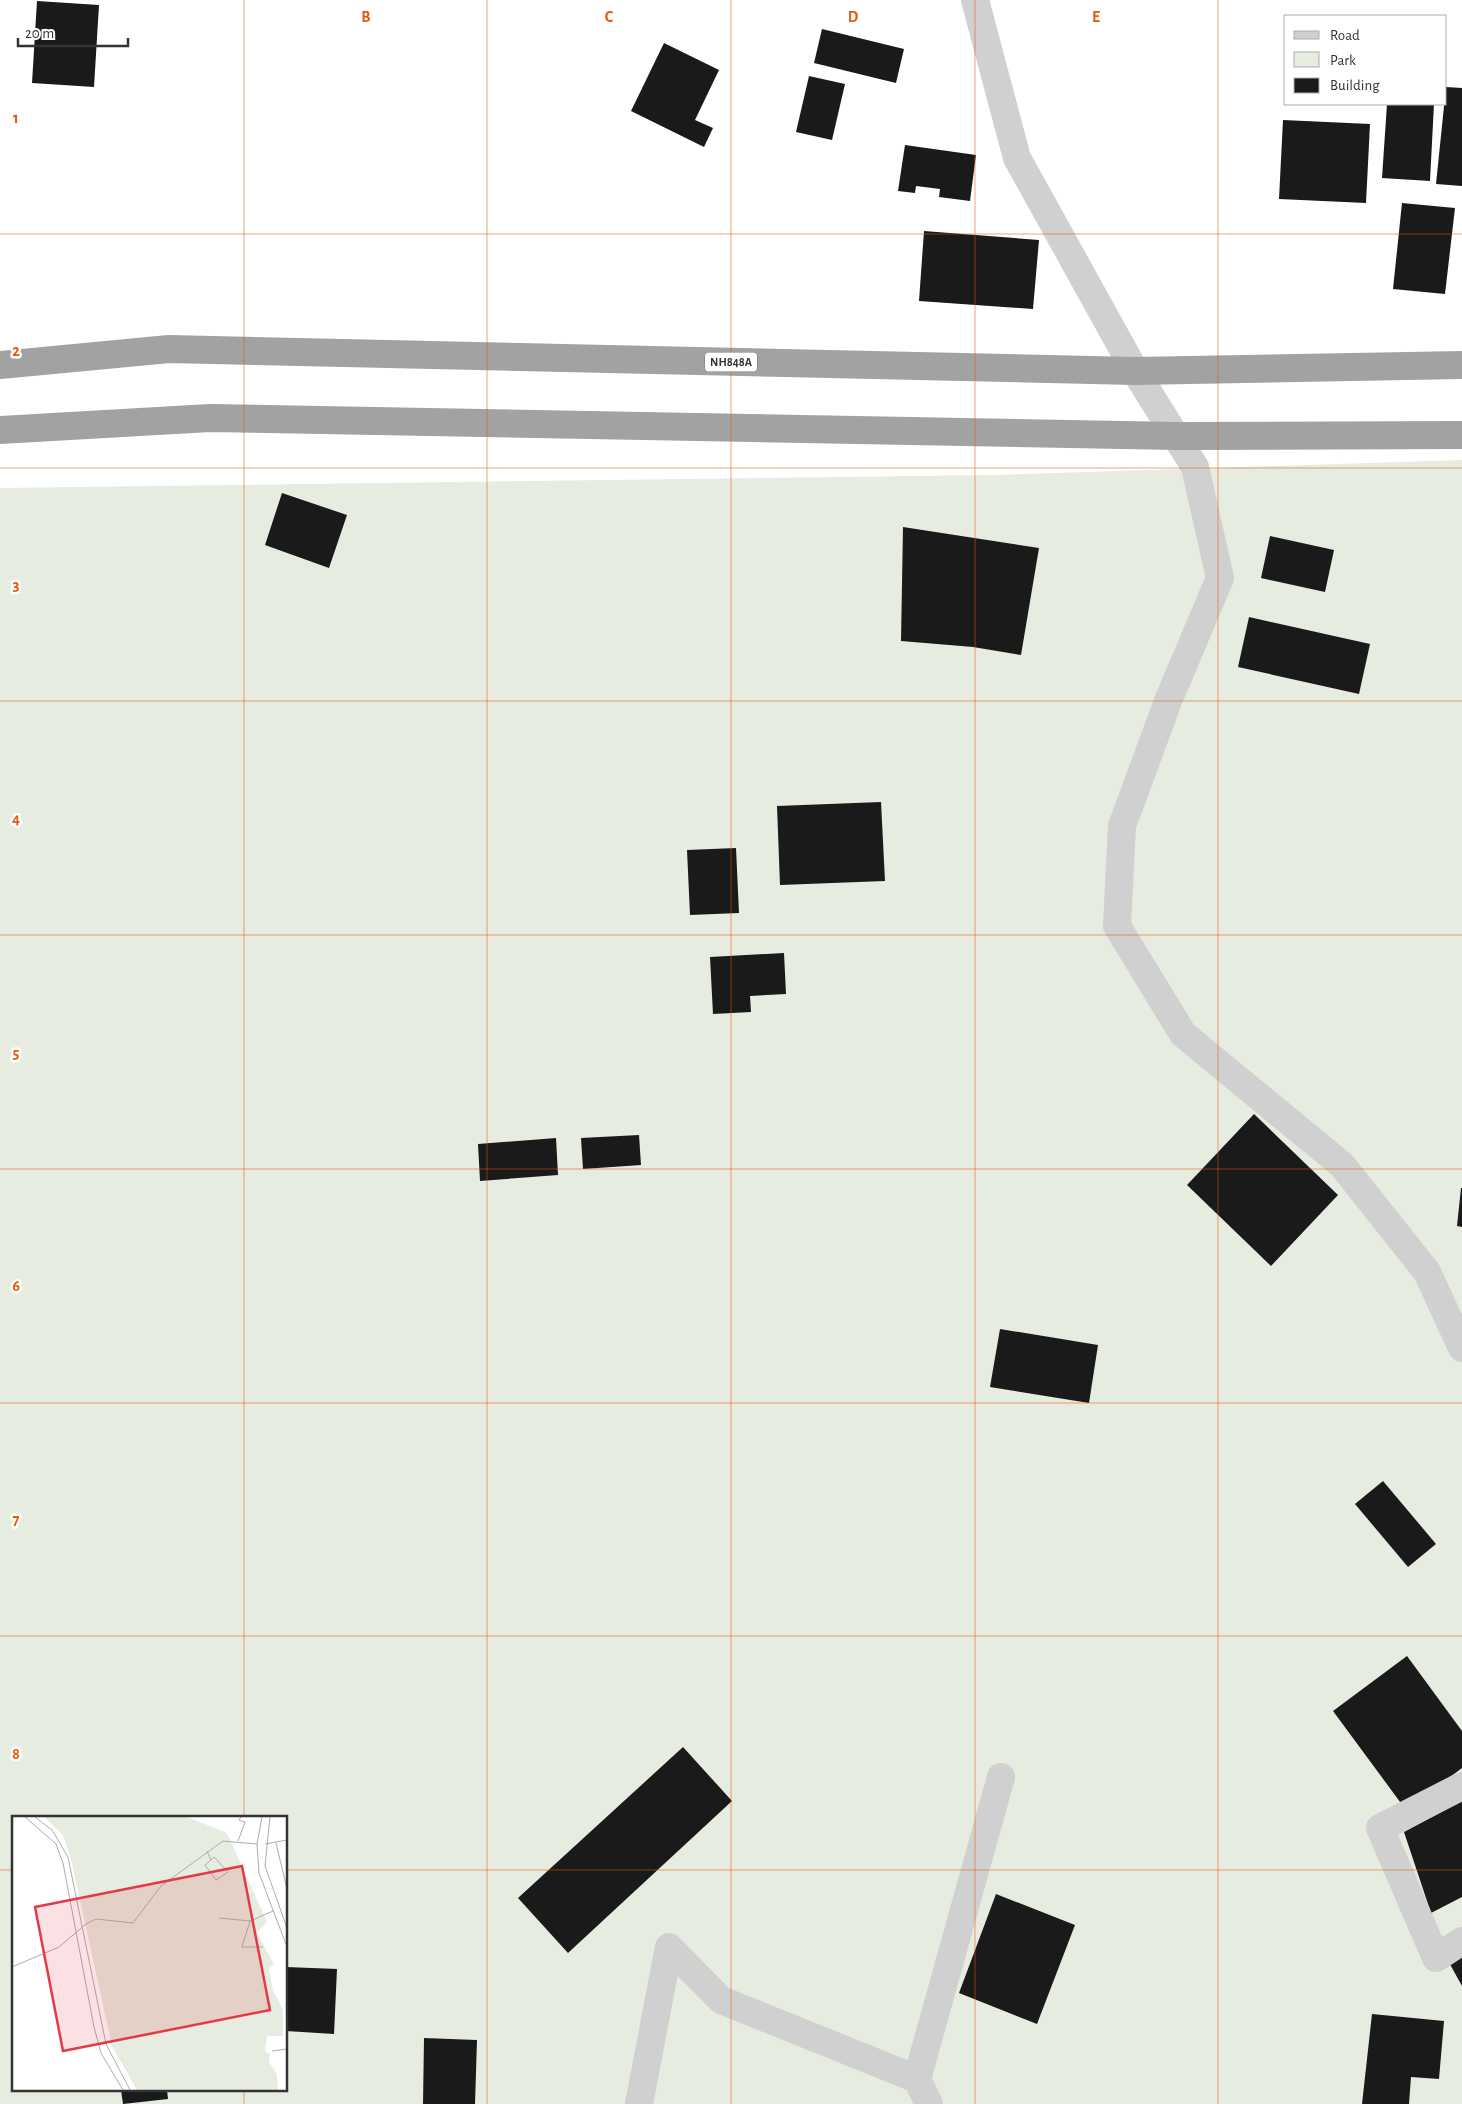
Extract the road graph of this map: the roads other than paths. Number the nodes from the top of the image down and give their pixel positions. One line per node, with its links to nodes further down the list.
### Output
1 (975, 0): 4 (street)
2 (0, 365): 4 (highway, NH848A)
3 (1462, 365): 4 (highway, NH848A)
4 (1135, 371): 7 (street)
5 (0, 430): 7 (highway)
6 (1462, 435): 7 (highway)
7 (1176, 436): 8 (street)
8 (1462, 1348)
9 (1000, 1777): 12 (street)
10 (1462, 1786): 11 (street)
11 (1462, 1941)
12 (917, 2079): 13 (street); 14 (street)
13 (639, 2104)
14 (929, 2104)

